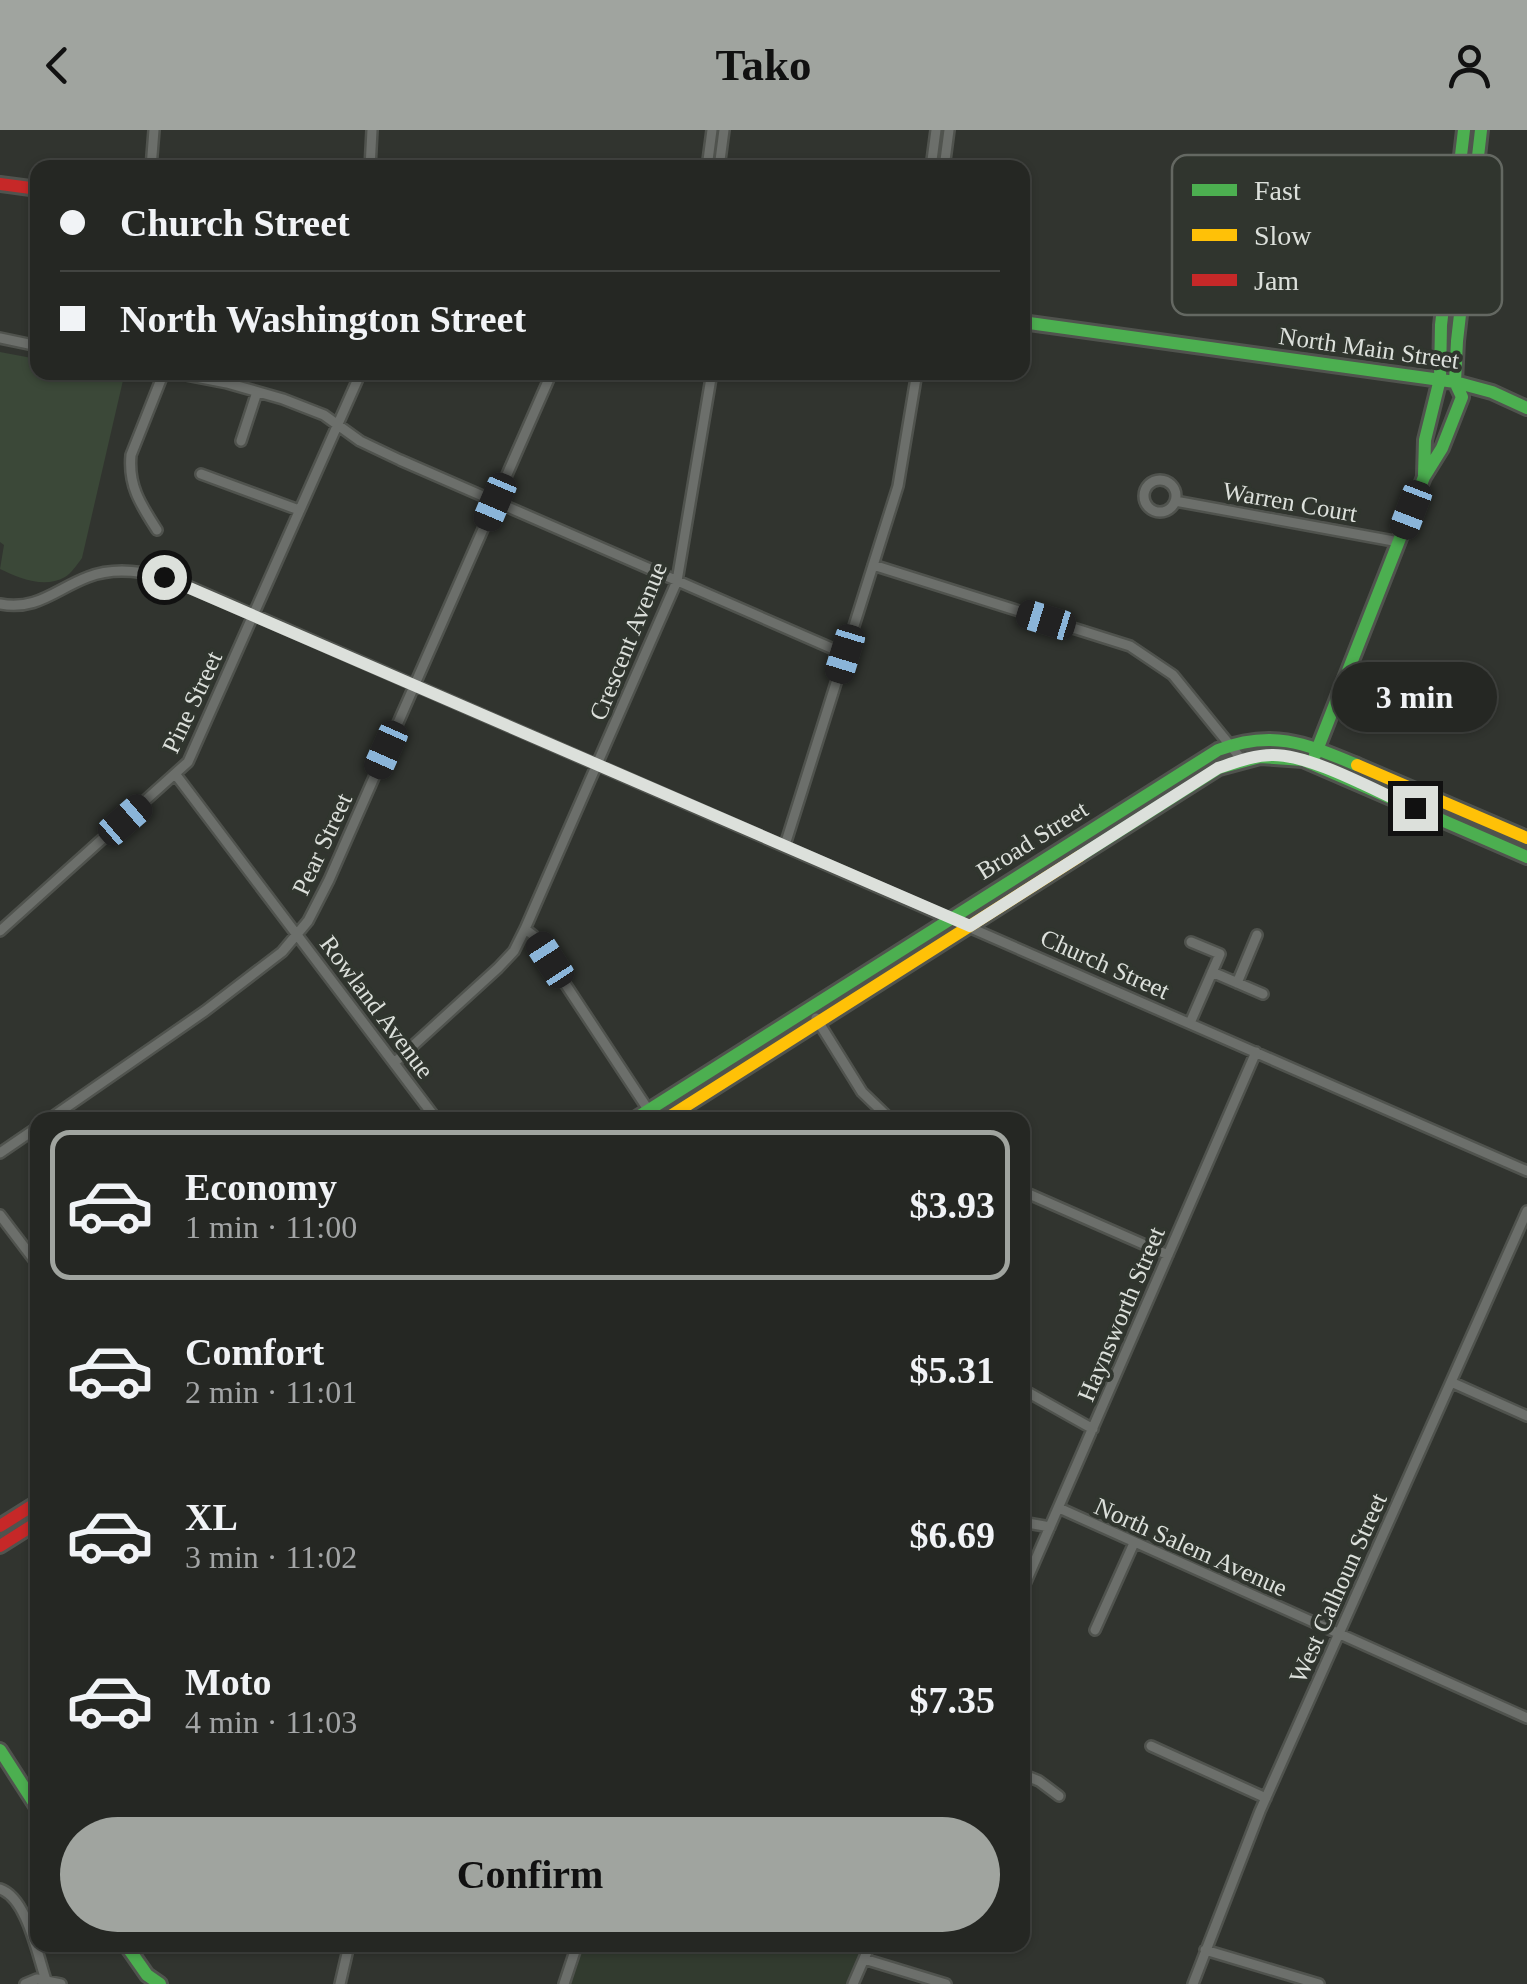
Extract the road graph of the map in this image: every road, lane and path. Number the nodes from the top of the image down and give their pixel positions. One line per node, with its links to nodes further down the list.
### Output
1 (145, 130): 2 (street)
2 (154, 130): 12 (street)
3 (372, 130): 13 (street)
4 (712, 130): 14 (street)
5 (724, 130): 15 (street)
6 (936, 130): 16 (street)
7 (949, 130): 17 (street)
8 (1464, 130): 10 (main road)
9 (1481, 130): 11 (main road)
10 (1461, 155)
11 (1478, 155)
12 (152, 160)
13 (370, 160)
14 (708, 160)
15 (721, 160)
16 (932, 160)
17 (945, 160)
18 (0, 184): 19 (main road)
19 (30, 188)
20 (1443, 315): 31 (main road)
21 (1460, 315): 32 (main road)
22 (1030, 323): 31 (main road, North Main Street)
23 (0, 338): 24 (street)
24 (30, 344)
25 (164, 380): 42 (street)
26 (203, 380): 33 (street)
27 (356, 380): 35 (street, Pine Street)
28 (548, 380): 40 (street, Pear Street)
29 (711, 380): 45 (street, Crescent Avenue)
30 (915, 380): 44 (street)
31 (1440, 380): 32 (main road, North Main Street); 38 (main road)
32 (1456, 382): 34 (main road, North Main Street); 38 (main road)
33 (257, 392): 35 (street); 36 (street)
34 (1527, 408)
35 (337, 424): 40 (street); 41 (street, Pine Street)
36 (242, 442)
37 (201, 474): 41 (street)
38 (1424, 478): 43 (main road)
39 (1175, 501): 43 (street, Warren Court)
40 (495, 502): 45 (street); 49 (street, Pear Street)
41 (299, 510): 47 (street, Pine Street)
42 (156, 530)
43 (1398, 542): 51 (main road)
44 (873, 565): 48 (street); 50 (street)
45 (677, 581): 48 (street); 54 (street, Crescent Avenue)
46 (0, 604): 47 (street, Church Street)
47 (255, 616): 49 (street, Church Street); 55 (street, Pine Street)
48 (845, 654): 57 (street)
49 (415, 685): 54 (street, Church Street); 63 (street, Pear Street)
50 (1230, 746): 51 (main road, Broad Street); 52 (street); 59 (main road, Broad Street)
51 (1318, 748): 53 (main road); 56 (main road, Broad Street)
52 (1242, 760): 53 (main road, Broad Street); 60 (main road, Broad Street)
53 (1311, 764): 58 (main road, Broad Street)
54 (598, 765): 57 (street, Church Street); 61 (street, Crescent Avenue)
55 (176, 776): 62 (street, Pine Street); 63 (street, Rowland Avenue)
56 (1527, 838)
57 (784, 845): 59 (street, Church Street)
58 (1527, 857)
59 (951, 918): 60 (street, Church Street); 69 (main road, Broad Street)
60 (970, 926): 70 (main road, Broad Street); 71 (street, Church Street)
61 (525, 929): 73 (street, Crescent Avenue); 76 (street)
62 (0, 932)
63 (297, 935): 73 (street, Rowland Avenue); 74 (street, Pear Street)
64 (1257, 935): 67 (street)
65 (1191, 942): 66 (street)
66 (1212, 972): 67 (street); 71 (street)
67 (1238, 983): 68 (street)
68 (1263, 994)
69 (810, 1008): 70 (street); 77 (main road, Broad Street)
70 (819, 1022): 78 (main road, Broad Street); 79 (street)
71 (1190, 1023): 72 (street, Church Street)
72 (1256, 1052): 82 (street, Church Street); 87 (street, Haynsworth Street)
73 (394, 1063): 75 (street, Rowland Avenue)
74 (59, 1112)
75 (431, 1112)
76 (650, 1112)
77 (656, 1112)
78 (677, 1112)
79 (883, 1112)
80 (30, 1132): 81 (street)
81 (0, 1153)
82 (1527, 1171)
83 (1030, 1195): 87 (street)
84 (1527, 1211): 88 (street, West Calhoun Street)
85 (0, 1215): 86 (street)
86 (30, 1254)
87 (1168, 1255): 91 (street, Haynsworth Street)
88 (1451, 1382): 90 (street); 102 (street, West Calhoun Street)
89 (1030, 1394): 91 (street)
90 (1527, 1416)
91 (1093, 1429): 93 (street, Haynsworth Street)
92 (30, 1507): 95 (main road)
93 (1058, 1508): 97 (street, Haynsworth Street); 98 (street, North Salem Avenue)
94 (1030, 1523): 97 (street)
95 (0, 1526)
96 (30, 1527): 99 (main road)
97 (1050, 1527): 100 (street, Haynsworth Street)
98 (1134, 1543): 101 (street); 102 (street, North Salem Avenue)
99 (0, 1546)
100 (1030, 1573)
101 (1095, 1630)
102 (1340, 1636): 103 (street, North Salem Avenue); 109 (street, West Calhoun Street)
103 (1527, 1718)
104 (1150, 1746): 109 (street)
105 (0, 1750): 108 (main road)
106 (1030, 1777): 107 (street)
107 (1059, 1796)
108 (30, 1797)
109 (1266, 1798): 112 (street, West Calhoun Street)
110 (0, 1890): 111 (street)
111 (30, 1934)
112 (1206, 1950): 127 (street, West Calhoun Street); 128 (street)
113 (36, 1952): 119 (street)
114 (131, 1952): 122 (main road)
115 (347, 1952): 123 (street)
116 (575, 1952): 124 (street)
117 (867, 1952): 118 (street)
118 (864, 1959): 125 (street); 126 (street)
119 (46, 1980): 120 (street); 121 (street)
120 (25, 1984)
121 (61, 1984)
122 (160, 1984)
123 (340, 1984)
124 (564, 1984)
125 (853, 1984)
126 (946, 1984)
127 (1193, 1984)
128 (1319, 1984)

